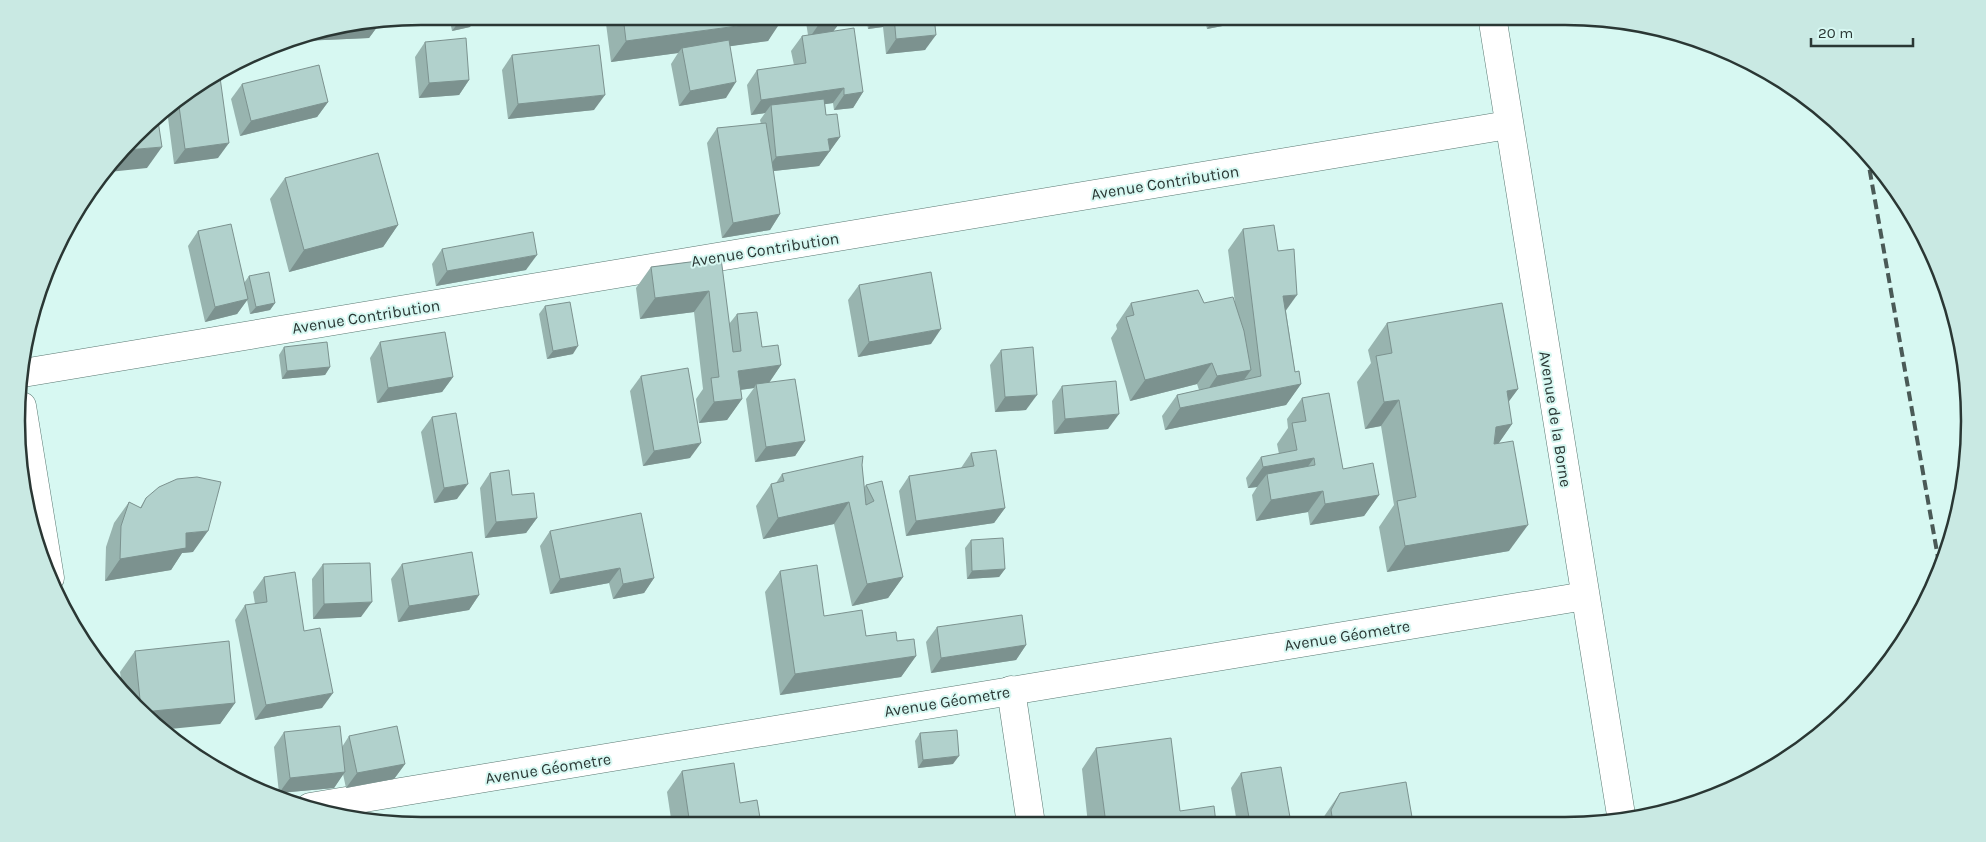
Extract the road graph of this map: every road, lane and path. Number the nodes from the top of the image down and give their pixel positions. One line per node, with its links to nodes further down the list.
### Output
1 (1493, 25): 2 (street, Avenue de la Borne)
2 (1508, 125): 3 (street, Avenue Contribution); 6 (street, Avenue de la Borne)
3 (28, 372)
4 (25, 425): 5 (street)
5 (44, 542)
6 (1585, 596): 7 (street, Avenue Géometre); 9 (street, Avenue de la Borne)
7 (1010, 690): 8 (street, Avenue Géometre); 10 (street)
8 (323, 805)
9 (1621, 813)
10 (1030, 817)

